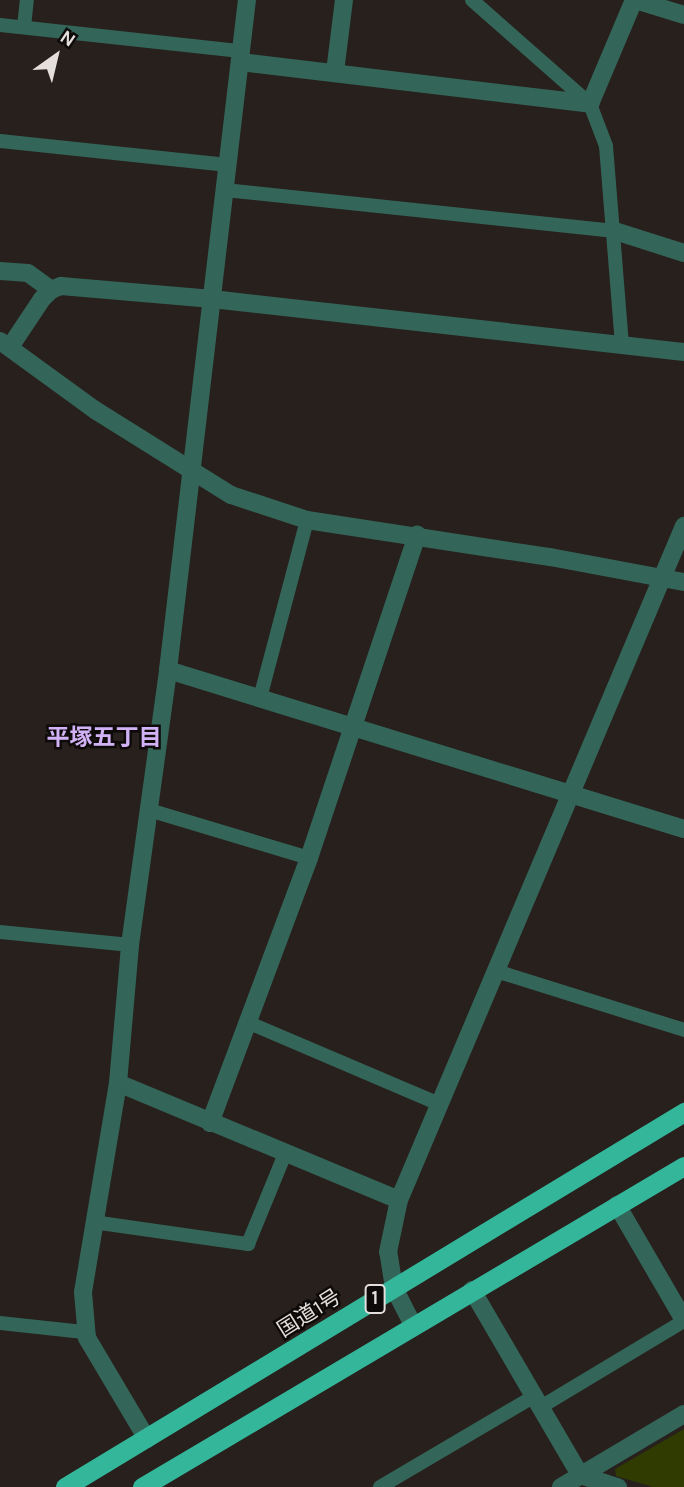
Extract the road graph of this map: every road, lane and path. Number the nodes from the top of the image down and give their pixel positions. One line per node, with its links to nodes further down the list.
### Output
1 (27, 0): 8 (lane)
2 (247, 0): 9 (street)
3 (344, 0): 10 (street)
4 (472, 0): 11 (lane)
5 (635, 0): 6 (street); 11 (street)
6 (684, 15)
7 (0, 25): 8 (lane)
8 (24, 27): 9 (lane)
9 (241, 56): 10 (street); 13 (street)
10 (335, 72): 11 (street)
11 (590, 104): 15 (lane)
12 (0, 141): 13 (lane)
13 (228, 165): 14 (street)
14 (225, 190): 15 (lane); 19 (street)
15 (615, 231): 16 (street); 21 (lane)
16 (684, 253)
17 (0, 271): 18 (street)
18 (51, 290): 19 (street); 20 (street)
19 (212, 299): 21 (street); 23 (street)
20 (5, 344): 23 (street)
21 (622, 346): 22 (street)
22 (684, 352)
23 (192, 472): 24 (street); 29 (street)
24 (307, 520): 26 (street); 30 (lane)
25 (684, 526): 27 (street)
26 (417, 535): 27 (street); 31 (street)
27 (661, 577): 28 (street); 32 (street)
28 (684, 582)
29 (168, 670): 30 (street); 33 (street)
30 (260, 698): 31 (street)
31 (354, 725): 32 (street); 35 (street)
32 (570, 793): 34 (street); 38 (street)
33 (149, 810): 35 (lane); 37 (street)
34 (684, 828)
35 (309, 858): 39 (street)
36 (0, 932): 37 (lane)
37 (130, 945): 41 (street)
38 (496, 971): 40 (lane); 42 (street)
39 (247, 1022): 42 (lane); 44 (street)
40 (684, 1031)
41 (118, 1083): 44 (street); 49 (street)
42 (439, 1104): 47 (street)
43 (684, 1112): 50 (highway, 国道1号 / 1)
44 (210, 1123): 45 (street)
45 (285, 1154): 47 (street); 49 (lane)
46 (684, 1166): 48 (highway, 1)
47 (398, 1200): 50 (street)
48 (617, 1205): 51 (highway, 1); 52 (street)
49 (93, 1222): 55 (street)
50 (394, 1288): 54 (street); 58 (highway, 国道1号 / 1)
51 (472, 1290): 54 (highway, 1); 56 (street)
52 (684, 1321): 56 (lane)
53 (0, 1323): 55 (lane)
54 (413, 1325): 61 (highway, 1)
55 (84, 1332): 58 (street)
56 (536, 1402): 59 (street); 62 (lane)
57 (684, 1414): 59 (street)
58 (147, 1439): 60 (highway, 国道1号 / 1)
59 (580, 1475): 63 (street); 64 (street)
60 (65, 1487)
61 (142, 1487)
62 (380, 1487)
63 (561, 1487)
64 (618, 1487)

